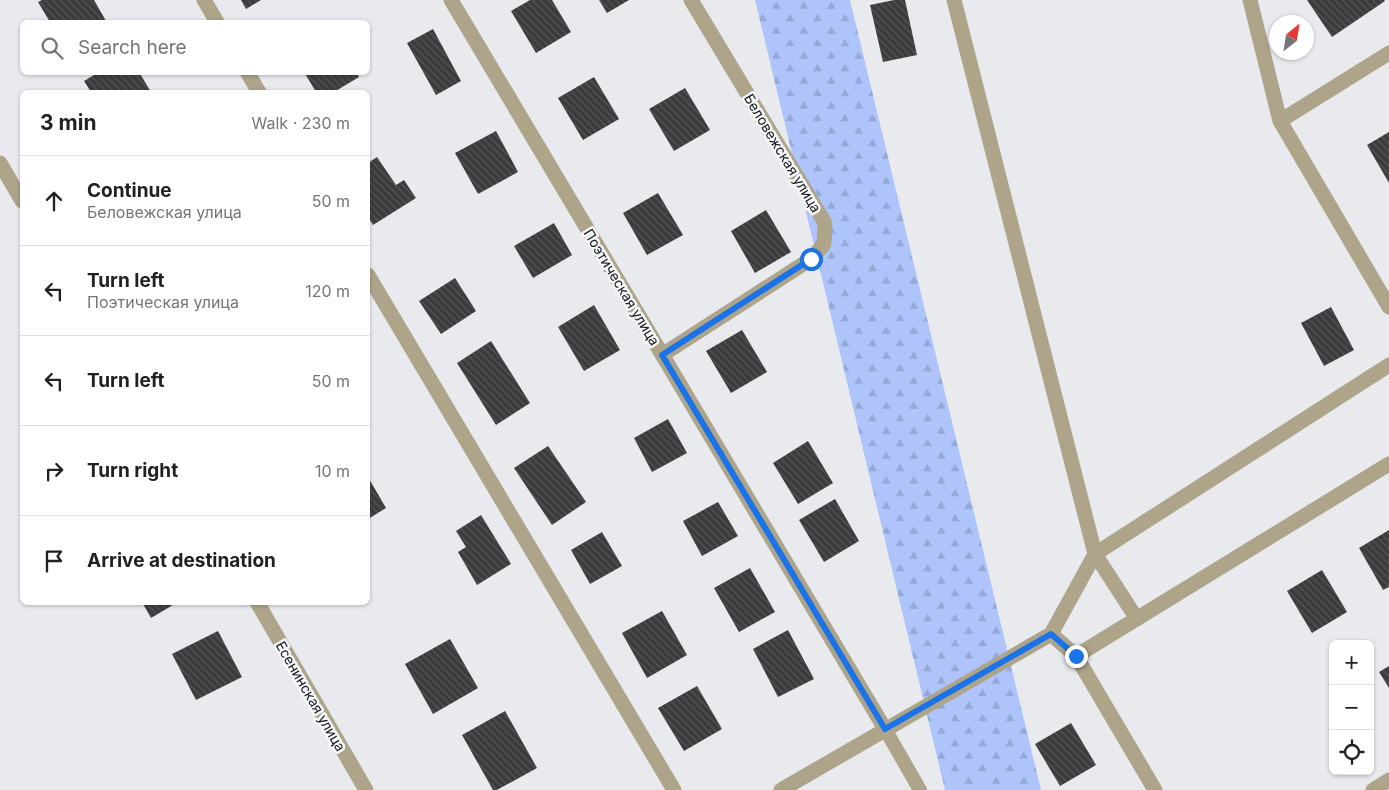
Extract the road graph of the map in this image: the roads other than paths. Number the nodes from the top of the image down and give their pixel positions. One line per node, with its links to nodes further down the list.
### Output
1 (204, 0): 6 (street)
2 (451, 0): 15 (street, Поэтическая улица)
3 (691, 0): 15 (street, Беловежская улица)
4 (954, 0): 18 (street)
5 (1250, 0): 10 (street)
6 (216, 20)
7 (1389, 53): 10 (street)
8 (249, 75): 9 (street)
9 (258, 90)
10 (1280, 121): 14 (street)
11 (0, 163): 12 (street)
12 (20, 198)
13 (370, 279): 26 (street)
14 (1389, 307)
15 (662, 355): 23 (street, Поэтическая улица)
16 (1389, 365): 18 (street)
17 (1389, 464): 20 (street)
18 (1095, 554): 20 (street); 21 (street)
19 (259, 605): 25 (street, Есенинская улица)
20 (1137, 619): 22 (street)
21 (1051, 634): 22 (street); 23 (street)
22 (1076, 656): 29 (street)
23 (885, 729): 27 (street); 28 (lane)
24 (1389, 780): 30 (street)
25 (366, 790)
26 (674, 790)
27 (781, 790)
28 (920, 790)
29 (1155, 790)
30 (1374, 790)

